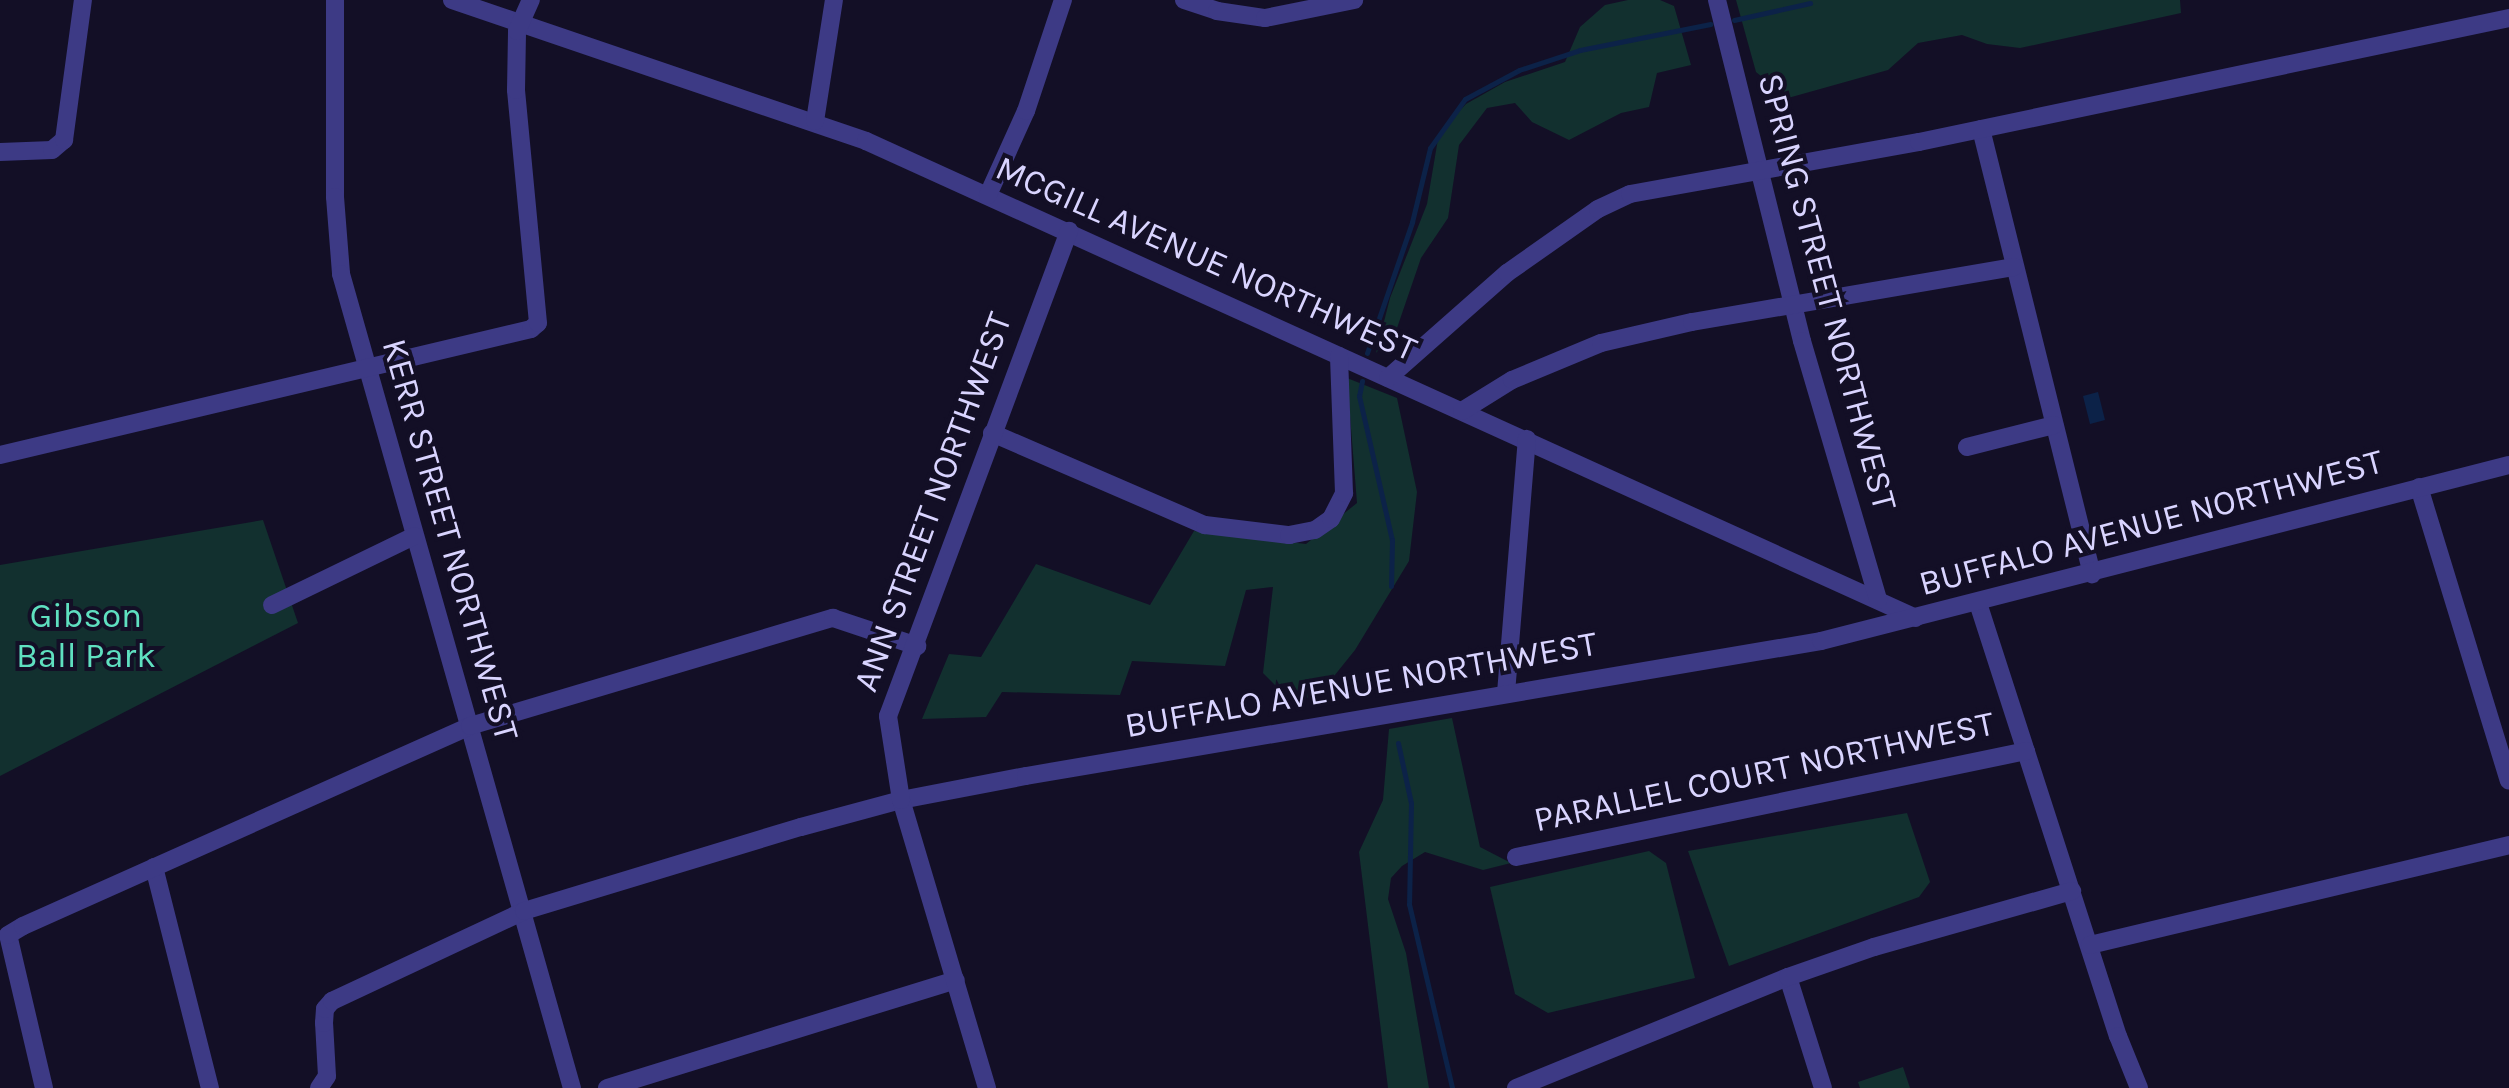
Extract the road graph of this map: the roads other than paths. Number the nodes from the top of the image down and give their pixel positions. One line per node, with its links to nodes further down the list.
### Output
1 (83, 0): 14 (street)
2 (335, 0): 21 (street, KERR STREET NORTHWEST)
3 (452, 0): 11 (street, MCGILL AVENUE NORTHWEST)
4 (530, 0): 11 (street)
5 (834, 0): 12 (street)
6 (1063, 0): 16 (street)
7 (1184, 0): 8 (street)
8 (1354, 0)
9 (1717, 0): 15 (street, SPRING STREET NORTHWEST)
10 (2509, 18): 13 (street)
11 (523, 22): 12 (street, MCGILL AVENUE NORTHWEST); 21 (street)
12 (815, 121): 16 (street, MCGILL AVENUE NORTHWEST)
13 (1981, 129): 15 (street); 18 (street)
14 (0, 152)
15 (1758, 168): 19 (street, SPRING STREET NORTHWEST); 22 (street)
16 (988, 196): 17 (street, MCGILL AVENUE NORTHWEST)
17 (1069, 232): 20 (street, MCGILL AVENUE NORTHWEST); 25 (street, ANN STREET NORTHWEST)
18 (2014, 266): 19 (street); 24 (street)
19 (1794, 304): 23 (street); 33 (street, SPRING STREET NORTHWEST)
20 (1339, 356): 22 (street, MCGILL AVENUE NORTHWEST); 25 (street)
21 (365, 369): 28 (street); 31 (street, KERR STREET NORTHWEST)
22 (1388, 378): 23 (street, MCGILL AVENUE NORTHWEST)
23 (1462, 411): 26 (street, MCGILL AVENUE NORTHWEST)
24 (2054, 424): 27 (street); 32 (street)
25 (992, 433): 37 (street, ANN STREET NORTHWEST)
26 (1527, 439): 33 (street, MCGILL AVENUE NORTHWEST); 38 (street)
27 (1967, 447)
28 (0, 455)
29 (2509, 465): 30 (street, BUFFALO AVENUE NORTHWEST)
30 (2420, 487): 32 (street, BUFFALO AVENUE NORTHWEST); 41 (street)
31 (414, 536): 35 (street); 39 (street, KERR STREET NORTHWEST)
32 (2092, 574): 34 (street, BUFFALO AVENUE NORTHWEST)
33 (1878, 600): 36 (street, MCGILL AVENUE NORTHWEST)
34 (1978, 603): 36 (street, BUFFALO AVENUE NORTHWEST); 40 (street)
35 (272, 605)
36 (1916, 618): 38 (street, BUFFALO AVENUE NORTHWEST)
37 (916, 646): 39 (street); 42 (street, ANN STREET NORTHWEST)
38 (1506, 692): 42 (street, BUFFALO AVENUE NORTHWEST)
39 (470, 726): 45 (street); 47 (street, KERR STREET NORTHWEST)
40 (2026, 751): 44 (street, PARALLEL COURT NORTHWEST); 46 (street)
41 (2509, 781)
42 (901, 800): 47 (street, BUFFALO AVENUE NORTHWEST); 50 (street, ANN STREET NORTHWEST)
43 (2509, 845): 48 (street)
44 (1516, 857)
45 (154, 867): 51 (street); 52 (street)
46 (2072, 890): 48 (street); 49 (street)
47 (524, 911): 53 (street, BUFFALO AVENUE NORTHWEST); 54 (street, KERR STREET NORTHWEST)
48 (2090, 946): 59 (street)
49 (1788, 977): 57 (street); 58 (street)
50 (956, 980): 55 (street); 56 (street, ANN STREET NORTHWEST)
51 (44, 1088)
52 (210, 1088)
53 (320, 1088)
54 (572, 1088)
55 (607, 1088)
56 (987, 1088)
57 (1516, 1088)
58 (1823, 1088)
59 (2140, 1088)

